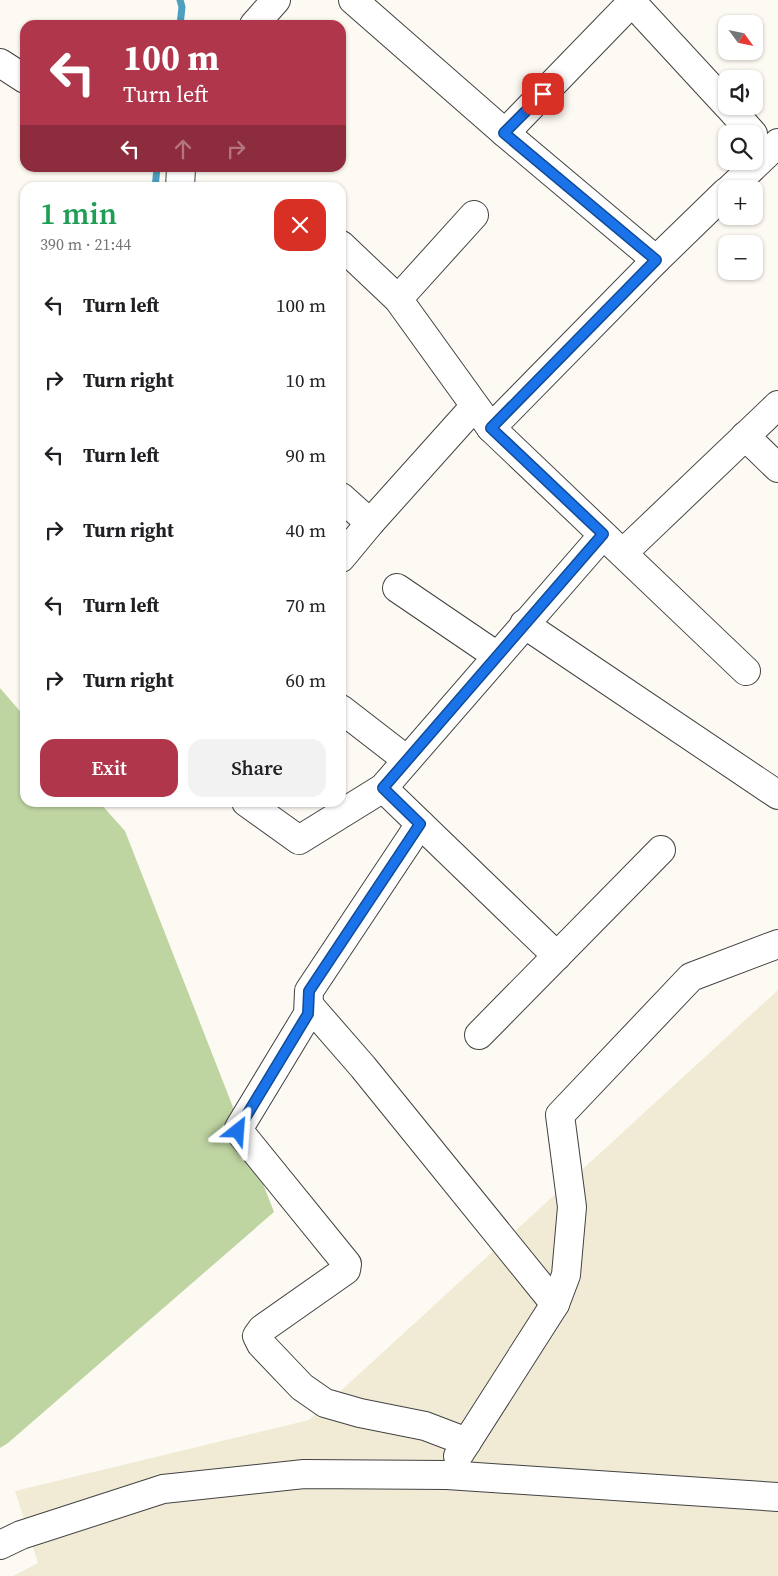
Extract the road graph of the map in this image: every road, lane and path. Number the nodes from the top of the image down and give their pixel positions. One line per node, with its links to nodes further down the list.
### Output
1 (276, 0): 4 (street)
2 (353, 0): 9 (street)
3 (631, 1): 7 (street); 9 (street)
4 (258, 20)
5 (0, 63): 6 (street)
6 (20, 76)
7 (718, 95)
8 (737, 115): 10 (street)
9 (504, 133): 15 (street)
10 (766, 145): 11 (street)
11 (737, 180)
12 (718, 200): 15 (street)
13 (474, 215): 16 (street)
14 (346, 251): 16 (street)
15 (656, 260): 19 (street)
16 (398, 299): 18 (street)
17 (778, 406): 20 (street)
18 (474, 407): 19 (street); 23 (street)
19 (491, 428): 24 (street)
20 (745, 436): 21 (street); 26 (street)
21 (778, 468)
22 (346, 501): 23 (street)
23 (370, 523): 25 (street)
24 (603, 534): 26 (street); 28 (street)
25 (346, 552)
26 (623, 553): 30 (street)
27 (397, 588): 29 (street)
28 (524, 624): 29 (street); 34 (street)
29 (497, 656): 32 (street)
30 (746, 671)
31 (346, 713): 32 (street)
32 (407, 760): 33 (street)
33 (383, 788): 35 (street); 36 (street)
34 (778, 795)
35 (253, 807)
36 (420, 824): 39 (street); 40 (street)
37 (661, 850): 39 (street)
38 (778, 944): 42 (street)
39 (556, 956): 41 (street)
40 (309, 1006): 42 (street); 43 (street)
41 (479, 1035)
42 (555, 1304): 43 (street)
43 (466, 1442): 44 (street)
44 (447, 1475): 45 (street); 46 (street)
45 (778, 1497)
46 (0, 1545)

